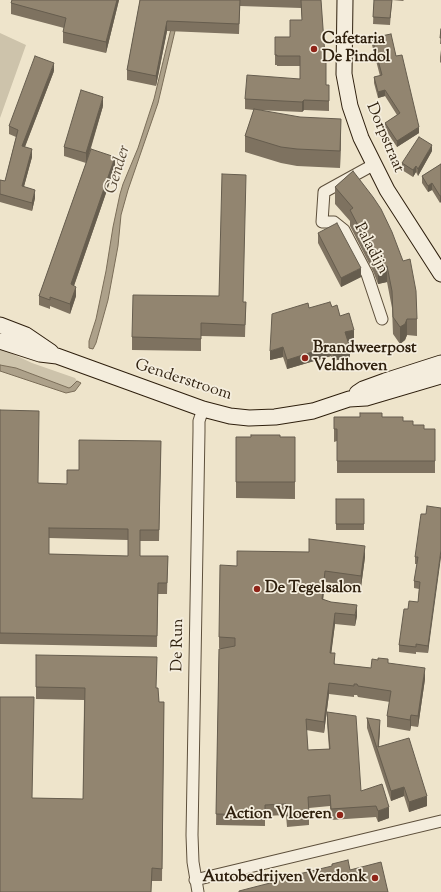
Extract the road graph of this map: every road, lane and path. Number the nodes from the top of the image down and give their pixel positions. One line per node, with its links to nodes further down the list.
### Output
1 (345, 0): 2 (street, Dorpstraat)
2 (373, 165): 3 (street, Dorpstraat); 4 (street, Paladijn)
3 (441, 274)
4 (382, 319)
5 (0, 325): 7 (street, Genderstroom)
6 (0, 341): 7 (street, Genderstroom)
7 (57, 356): 11 (street, Genderstroom)
8 (441, 363): 10 (street, Genderstroom)
9 (441, 376): 10 (street, Genderstroom)
10 (348, 399): 11 (street, Genderstroom)
11 (202, 410): 13 (street, De Run)
12 (441, 821): 13 (street)
13 (195, 880): 14 (street, De Run)
14 (198, 892)

